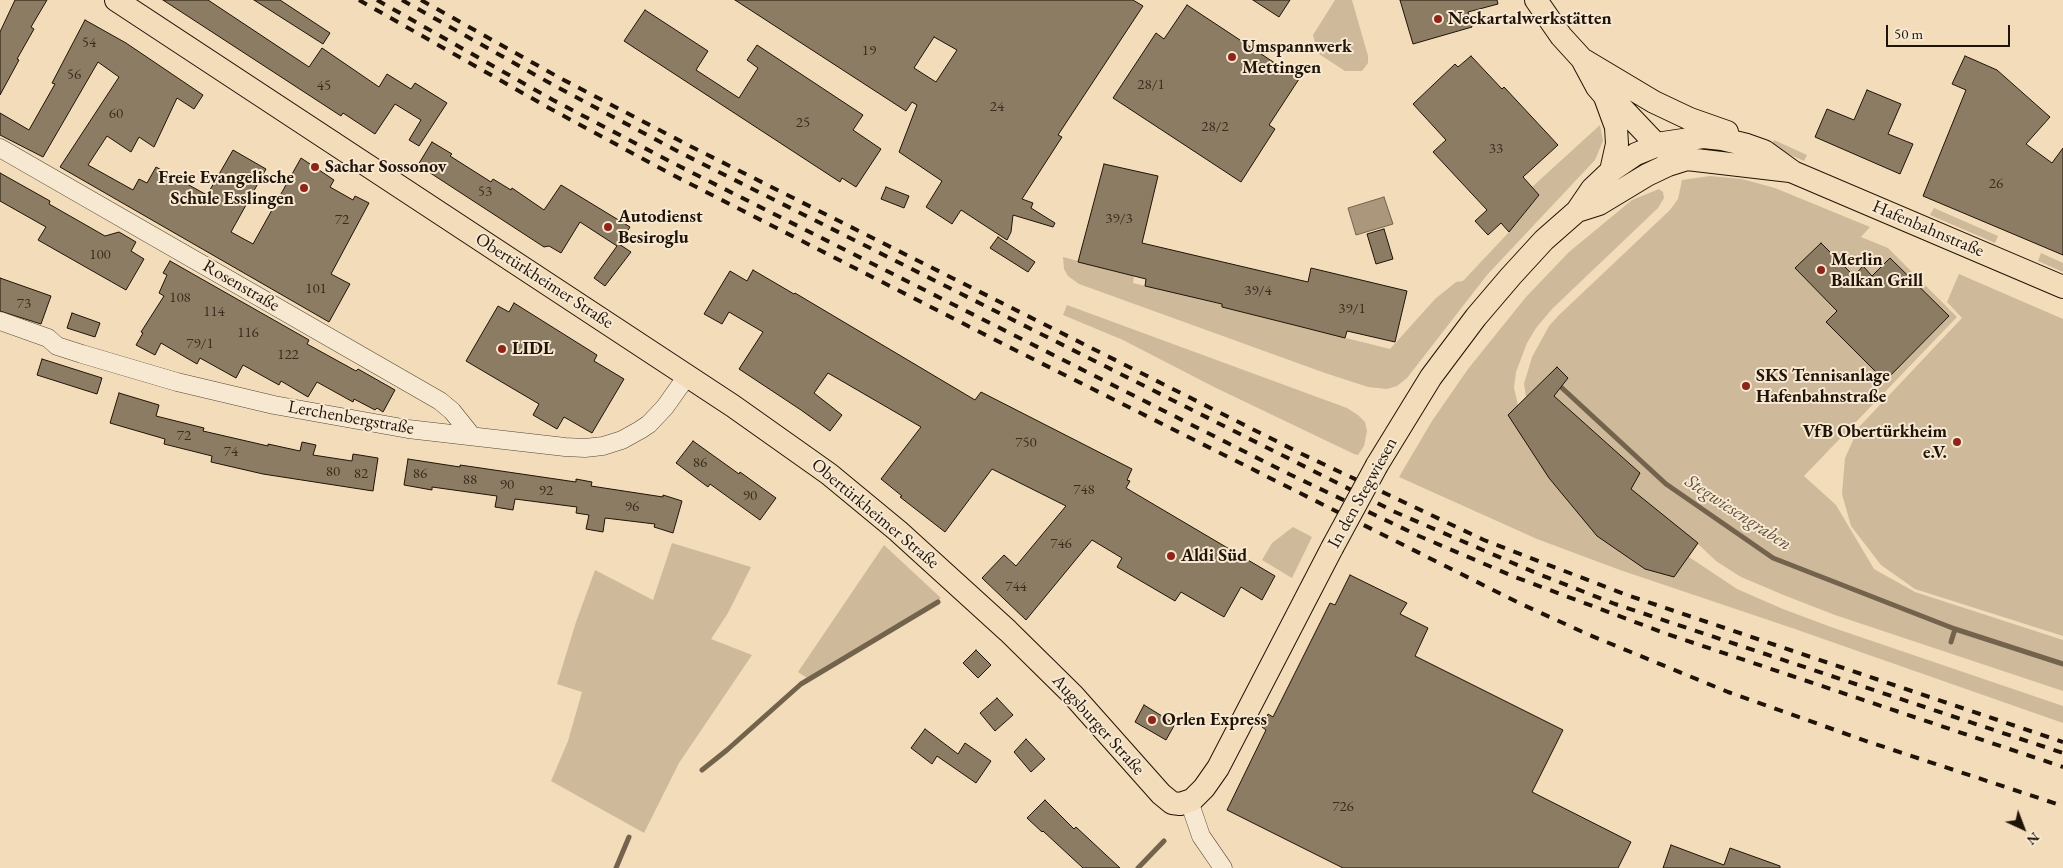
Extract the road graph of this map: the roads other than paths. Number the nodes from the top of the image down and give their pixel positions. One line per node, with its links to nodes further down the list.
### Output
1 (116, 0): 14 (main road, Obertürkheimer Straße)
2 (1536, 0): 3 (main road, Hafenbahnstraße)
3 (1582, 59): 4 (main road, Hafenbahnstraße); 5 (main road, Hafenbahnstraße)
4 (1603, 94): 8 (main road, Hafenbahnstraße); 9 (main road, Hafenbahnstraße)
5 (1654, 102): 6 (main road, Hafenbahnstraße); 8 (main road, Hafenbahnstraße)
6 (1747, 144): 8 (main road, Hafenbahnstraße); 10 (main road, Hafenbahnstraße)
7 (0, 148): 15 (street, Rosenstraße)
8 (1670, 149): 9 (main road, In den Stegwiesen); 10 (main road, Hafenbahnstraße); 11 (main road, In den Stegwiesen)
9 (1611, 171): 11 (main road, In den Stegwiesen)
10 (1793, 172): 12 (main road, Hafenbahnstraße)
11 (1577, 211): 17 (main road, In den Stegwiesen, bridge)
12 (2063, 287)
13 (0, 320): 15 (street, Lerchenbergstraße)
14 (687, 376): 15 (street, Lerchenbergstraße); 16 (main road, Obertürkheimer Straße)
15 (472, 436)
16 (956, 583): 17 (main road, Augsburger Straße)
17 (1190, 801): 18 (street)
18 (1223, 868)

